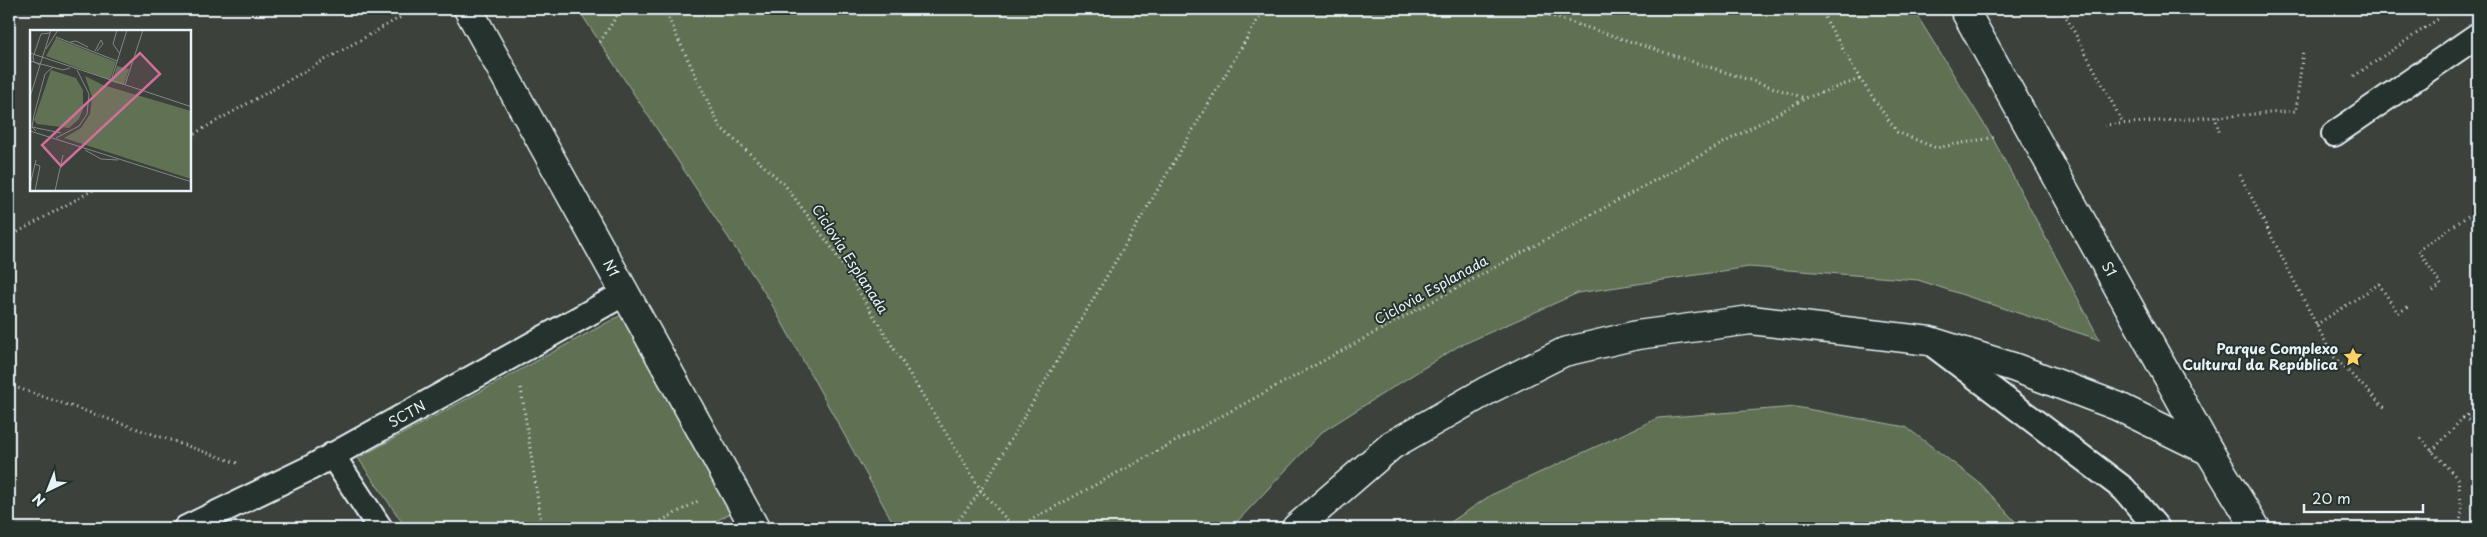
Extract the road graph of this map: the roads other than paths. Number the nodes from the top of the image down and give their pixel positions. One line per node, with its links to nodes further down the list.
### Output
1 (468, 9): 5 (highway, N1)
2 (1964, 9): 7 (highway, S1)
3 (2478, 35): 4 (lane)
4 (2334, 134)
5 (625, 292): 8 (lane, SCTN); 11 (highway, N1)
6 (1930, 341): 7 (highway); 12 (highway); 13 (lane)
7 (2209, 451): 14 (highway, S1)
8 (332, 455): 9 (lane, SCTN); 10 (lane)
9 (186, 528)
10 (380, 528)
11 (755, 528)
12 (1296, 528)
13 (2157, 528)
14 (2256, 528)

